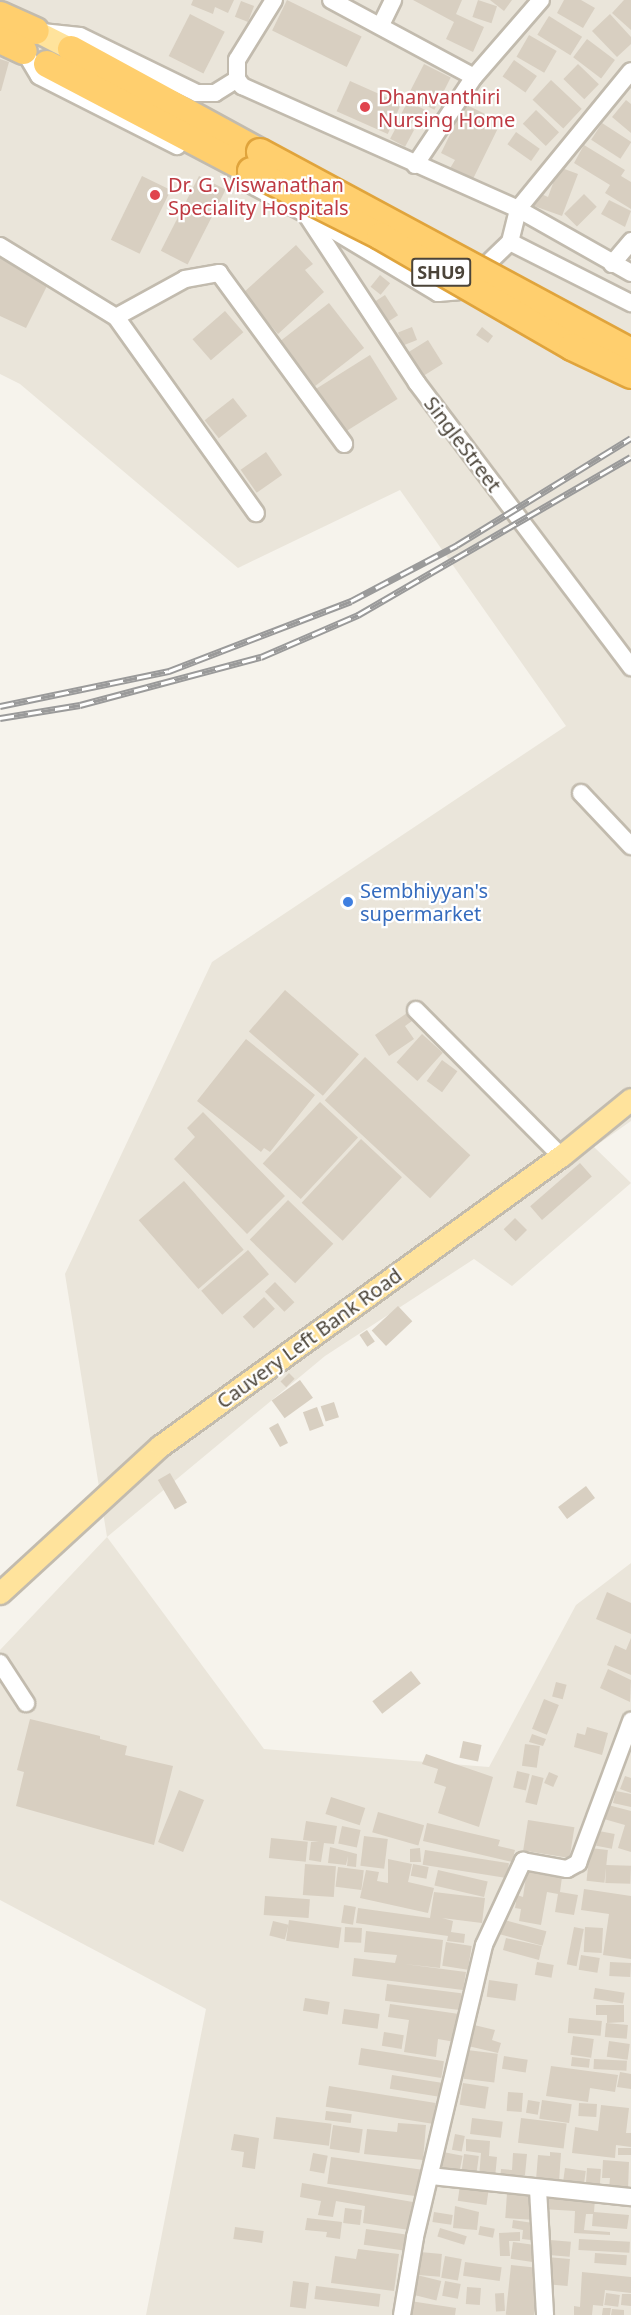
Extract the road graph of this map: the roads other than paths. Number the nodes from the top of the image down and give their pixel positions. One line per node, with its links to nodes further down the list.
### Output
1 (274, 0): 13 (street)
2 (331, 0): 6 (street)
3 (393, 0): 6 (street)
4 (541, 0): 12 (street)
5 (0, 15): 8 (highway, SHU9)
6 (381, 25): 12 (street)
7 (0, 40): 8 (highway, SHU9)
8 (30, 41): 9 (main road, SHU9); 10 (main road, SHU9); 13 (street); 17 (street)
9 (71, 49): 14 (highway, SHU9)
10 (47, 64): 14 (highway, SHU9)
11 (631, 71): 16 (street)
12 (474, 77): 15 (street)
13 (239, 82): 15 (street)
14 (255, 161): 25 (highway, SHU9, bridge); 26 (highway, SHU9, bridge)
15 (415, 165): 16 (street)
16 (518, 209): 19 (street); 21 (street)
17 (306, 214): 19 (street); 29 (street, SingleStreet)
18 (631, 241): 21 (street)
19 (510, 242): 23 (street)
20 (0, 246): 24 (street)
21 (612, 264): 22 (street)
22 (631, 273)
23 (631, 303)
24 (116, 317): 27 (street); 28 (street)
25 (631, 352)
26 (631, 375)
27 (344, 444)
28 (256, 513)
29 (631, 667)
30 (581, 793): 31 (street)
31 (631, 846)
32 (416, 1010): 34 (street)
33 (631, 1099): 34 (main road, Cauvery Left Bank Road)
34 (561, 1156): 35 (main road, Cauvery Left Bank Road)
35 (0, 1593)
36 (0, 1663): 37 (street)
37 (26, 1703)
38 (631, 1721): 39 (street)
39 (430, 2176): 40 (street); 42 (street)
40 (538, 2189): 41 (street); 43 (street)
41 (631, 2197)
42 (402, 2315)
43 (545, 2315)

